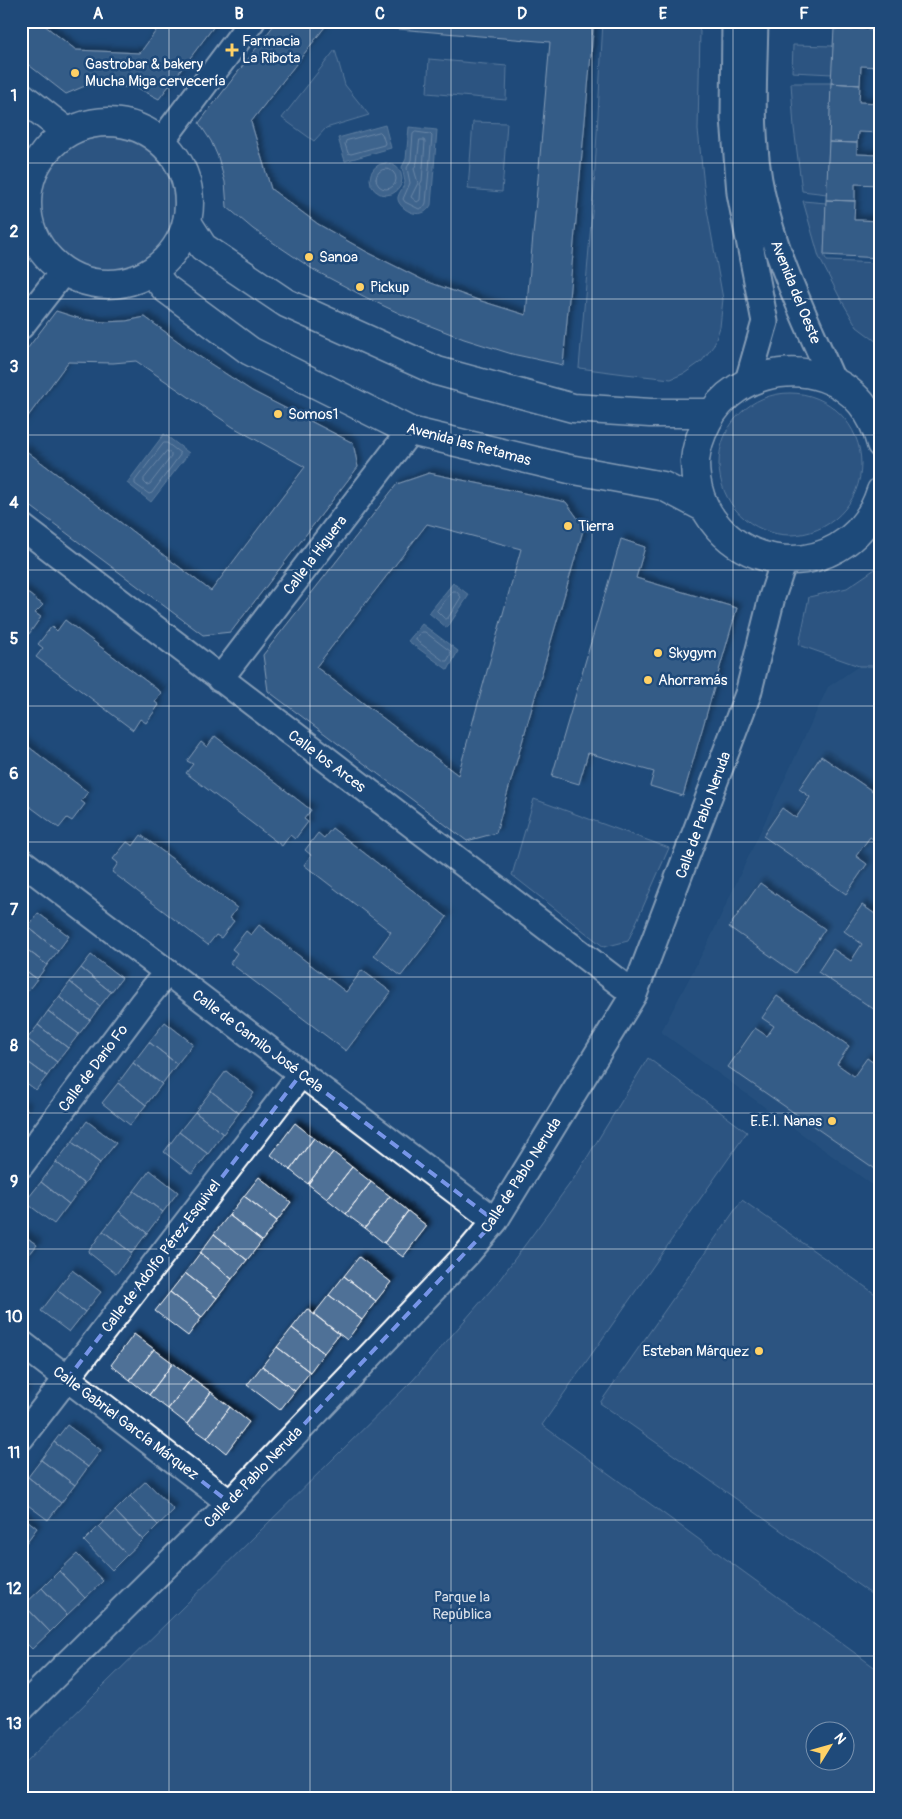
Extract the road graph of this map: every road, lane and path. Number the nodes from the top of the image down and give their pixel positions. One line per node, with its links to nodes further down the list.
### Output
1 (252, 21): 6 (street)
2 (735, 21): 12 (street, Avenida del Oeste)
3 (755, 21): 13 (street, Avenida del Oeste)
4 (21, 96): 5 (street)
5 (67, 132): 6 (street); 7 (street)
6 (161, 142): 8 (street)
7 (26, 171): 9 (street)
8 (187, 222): 10 (street); 15 (street)
9 (63, 272): 10 (street); 11 (street)
10 (152, 272): 16 (street, Avenida las Retamas)
11 (21, 326)
12 (748, 381): 13 (street); 15 (street)
13 (833, 382): 14 (street)
14 (871, 406): 17 (street)
15 (712, 413): 19 (street)
16 (410, 431): 19 (street, Avenida las Retamas); 22 (street, Calle la Higuera)
17 (881, 444)
18 (881, 491): 21 (street)
19 (705, 508): 21 (street)
20 (21, 526): 22 (street, Calle los Arces)
21 (784, 561): 25 (street, Calle de Pablo Neruda)
22 (220, 679): 25 (street, Calle los Arces)
23 (24, 870): 24 (street, Calle de Camilo José Cela)
24 (167, 972): 26 (street, Calle de Camilo José Cela); 27 (street, Calle de Dario Fo)
25 (634, 994): 28 (street, Calle de Pablo Neruda)
26 (301, 1074): 28 (street, Calle de Camilo José Cela); 30 (street, Calle de Adolfo Pérez Esquivel)
27 (21, 1165)
28 (495, 1221): 32 (street, Calle de Pablo Neruda)
29 (21, 1343): 30 (street, Calle Gabriel García Márquez)
30 (68, 1378): 31 (street, Calle de Adolfo Pérez Esquivel); 32 (street, Calle Gabriel García Márquez)
31 (21, 1438)
32 (230, 1502): 33 (street, Calle de Pablo Neruda)
33 (21, 1708)

